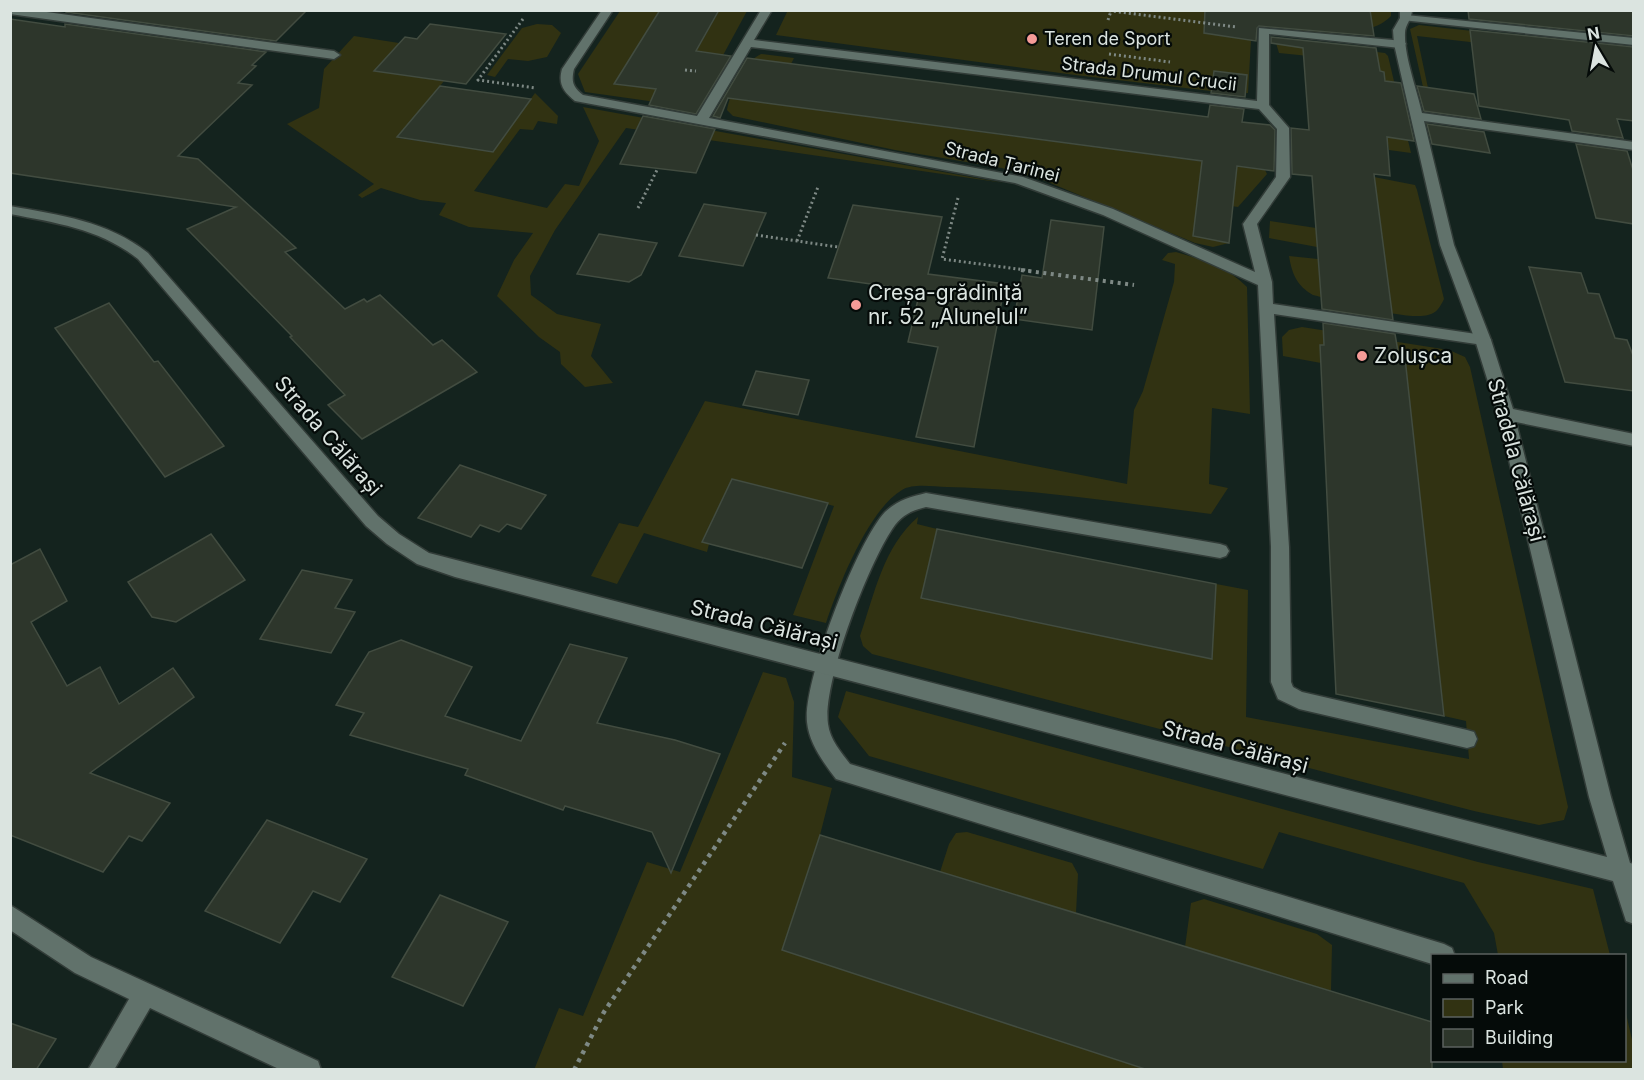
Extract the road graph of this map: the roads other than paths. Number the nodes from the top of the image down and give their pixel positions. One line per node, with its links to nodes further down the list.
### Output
1 (608, 10): 11 (street, Strada Țarinei)
2 (767, 10): 6 (street)
3 (10, 11): 8 (street)
4 (1406, 14): 5 (street); 7 (street, Stradela Călărași)
5 (1634, 42)
6 (747, 43): 9 (street, Strada Drumul Crucii); 11 (street)
7 (1400, 44): 9 (street, Strada Drumul Crucii); 10 (street, Stradela Călărași)
8 (334, 56)
9 (1263, 106): 14 (street)
10 (1417, 116): 12 (street); 16 (street, Stradela Călărași)
11 (701, 120): 14 (street, Strada Țarinei)
12 (1634, 146)
13 (10, 210): 20 (street, Strada Călărași)
14 (1265, 282): 15 (street)
15 (1266, 308): 16 (street); 21 (street)
16 (1483, 340): 17 (street, Stradela Călărași)
17 (1506, 414): 18 (street); 22 (street, Stradela Călărași)
18 (1634, 440)
19 (1220, 551): 20 (street)
20 (827, 664): 22 (street, Strada Călărași); 25 (street)
21 (1467, 739)
22 (1628, 874): 23 (street, Stradela Călărași)
23 (1634, 913)
24 (10, 916): 26 (street)
25 (1437, 954)
26 (145, 994): 27 (street); 28 (street)
27 (100, 1070)
28 (309, 1070)

